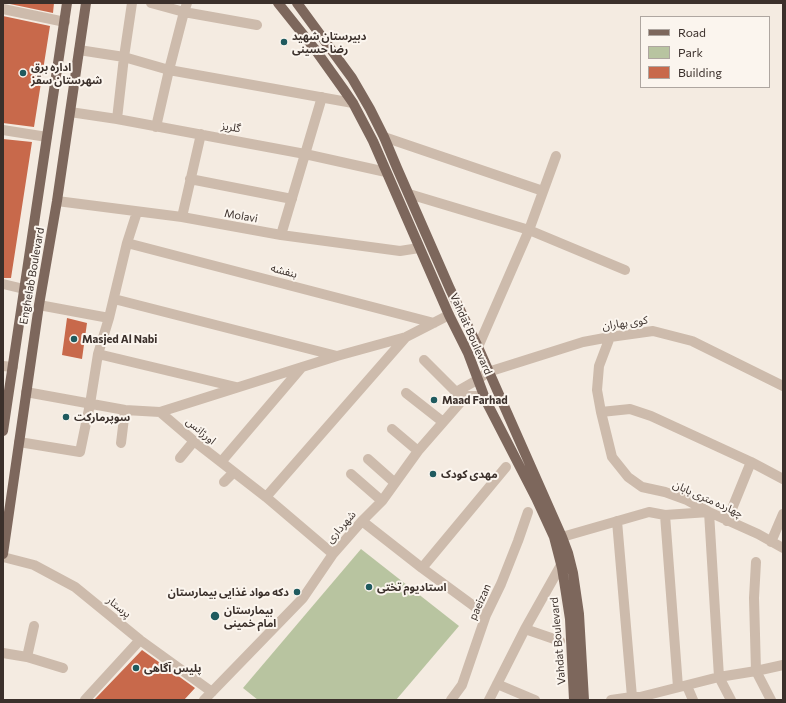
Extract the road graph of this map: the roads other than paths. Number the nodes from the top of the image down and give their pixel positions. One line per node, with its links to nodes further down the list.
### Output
1 (67, 3): 9 (main road, Enghelab Boulevard)
2 (86, 3): 11 (main road, Enghelab Boulevard)
3 (132, 3): 12 (street)
4 (151, 3): 8 (street)
5 (278, 3): 17 (main road, Vahdat Boulevard)
6 (297, 3): 24 (main road, Vahdat Boulevard)
7 (5, 7): 9 (street)
8 (185, 7): 10 (street); 14 (street)
9 (65, 22): 13 (main road, Enghelab Boulevard)
10 (257, 25)
11 (80, 50): 12 (street); 15 (main road, Enghelab Boulevard)
12 (124, 57): 14 (street); 19 (street)
13 (57, 69): 15 (main road); 23 (main road, Enghelab Boulevard)
14 (169, 70): 16 (street); 20 (street)
15 (74, 86): 18 (main road, Enghelab Boulevard)
16 (322, 97): 17 (street); 25 (street)
17 (353, 103): 27 (main road, Vahdat Boulevard)
18 (70, 112): 19 (street, گلریز); 32 (main road, Enghelab Boulevard)
19 (117, 119): 20 (street, گلریز)
20 (156, 127): 22 (street, گلریز)
21 (3, 130): 23 (street)
22 (201, 134): 25 (street, گلریز); 28 (street)
23 (47, 137): 41 (main road, Enghelab Boulevard)
24 (384, 137): 29 (street); 30 (main road, Vahdat Boulevard)
25 (305, 154): 27 (street, گلریز); 31 (street)
26 (556, 156): 29 (street)
27 (386, 172): 38 (main road, Vahdat Boulevard)
28 (190, 179): 31 (street); 34 (street)
29 (543, 191): 35 (street)
30 (408, 194): 35 (street); 49 (main road, Vahdat Boulevard)
31 (292, 199): 36 (street)
32 (58, 202): 33 (street, Molavi); 43 (main road, Enghelab Boulevard)
33 (137, 212): 34 (street, Molavi); 37 (street)
34 (182, 217): 36 (street, Molavi)
35 (529, 230): 39 (street); 49 (street)
36 (281, 235): 38 (street, Molavi)
37 (127, 243): 42 (street); 46 (street, بنفشه)
38 (419, 248): 44 (main road, Vahdat Boulevard)
39 (625, 270)
40 (3, 284): 41 (street)
41 (24, 289): 53 (main road, Enghelab Boulevard)
42 (114, 299): 45 (street); 51 (street)
43 (39, 305): 45 (street); 59 (main road, Enghelab Boulevard)
44 (449, 315): 46 (street); 56 (main road, Vahdat Boulevard)
45 (109, 318): 50 (street)
46 (434, 323): 47 (street)
47 (406, 337): 51 (street); 85 (street)
48 (610, 337): 55 (street, کوی بهاران); 57 (street, کوی بهاران); 67 (street, چهارده متری بابان)
49 (478, 347): 55 (main road, Vahdat Boulevard)
50 (98, 354): 58 (street); 63 (street)
51 (338, 356): 54 (street)
52 (424, 360): 60 (street)
53 (8, 366): 70 (main road, Enghelab Boulevard)
54 (302, 367): 58 (street); 77 (street)
55 (488, 372): 56 (street); 94 (main road, Vahdat Boulevard)
56 (478, 380): 60 (street); 62 (main road, Vahdat Boulevard)
57 (783, 386)
58 (236, 387): 66 (street)
59 (26, 392): 63 (street); 72 (main road, Enghelab Boulevard)
60 (456, 392): 64 (street)
61 (406, 393): 68 (street)
62 (486, 401): 64 (street); 101 (main road, Vahdat Boulevard)
63 (90, 404): 65 (street); 72 (street)
64 (459, 404): 68 (street, شهرداری)
65 (125, 410): 66 (street); 73 (street)
66 (160, 412): 71 (street, اورژانس)
67 (601, 412): 78 (street); 88 (street, چهارده متری بابان)
68 (443, 422): 74 (street, شهرداری)
69 (392, 429): 74 (street)
70 (3, 431)
71 (194, 441): 75 (street); 77 (street, اورژانس)
72 (19, 442): 97 (main road, Enghelab Boulevard)
73 (121, 443)
74 (418, 451): 84 (street, شهرداری)
75 (180, 458)
76 (368, 459): 84 (street)
77 (221, 462): 80 (street, اورژانس)
78 (751, 462): 82 (street); 93 (street)
79 (506, 467): 102 (street)
80 (234, 472): 83 (street); 85 (street, اورژانس)
81 (350, 474): 86 (street)
82 (783, 479)
83 (224, 482)
84 (395, 483): 86 (street, شهرداری)
85 (266, 497): 98 (street, اورژانس)
86 (382, 501): 91 (street, شهرداری)
87 (528, 512): 103 (street, paeizan)
88 (709, 512): 90 (street); 93 (street, چهارده متری بابان); 113 (street)
89 (783, 514): 95 (street)
90 (665, 515): 92 (street); 115 (street)
91 (362, 521): 98 (street, شهرداری); 102 (street)
92 (617, 521): 94 (street); 117 (street)
93 (727, 521): 95 (street, چهارده متری بابان)
94 (562, 537): 124 (main road, Vahdat Boulevard)
95 (772, 542): 96 (street, چهارده متری بابان)
96 (783, 548)
97 (3, 554)
98 (333, 554): 116 (street, شهرداری)
99 (3, 557): 106 (street, پرستار)
100 (756, 562): 112 (street)
101 (561, 564): 105 (street); 123 (main road, Vahdat Boulevard)
102 (422, 568): 103 (street)
103 (486, 615): 120 (street, paeizan)
104 (34, 626): 109 (street)
105 (525, 629): 107 (street); 114 (street)
106 (140, 640): 116 (street, پرستار); 118 (street)
107 (560, 641)
108 (3, 653): 109 (street)
109 (27, 657): 111 (street)
110 (783, 665): 112 (street)
111 (63, 668)
112 (756, 671): 113 (street); 128 (street)
113 (719, 677): 115 (street); 127 (street)
114 (497, 684): 121 (street); 122 (street)
115 (682, 686): 117 (street); 126 (street)
116 (212, 692): 119 (street, شهرداری)
117 (638, 698): 125 (street)
118 (85, 700)
119 (204, 700)
120 (450, 700)
121 (489, 700)
122 (535, 700)
123 (574, 700)
124 (584, 700)
125 (610, 700)
126 (693, 700)
127 (731, 700)
128 (771, 700)

